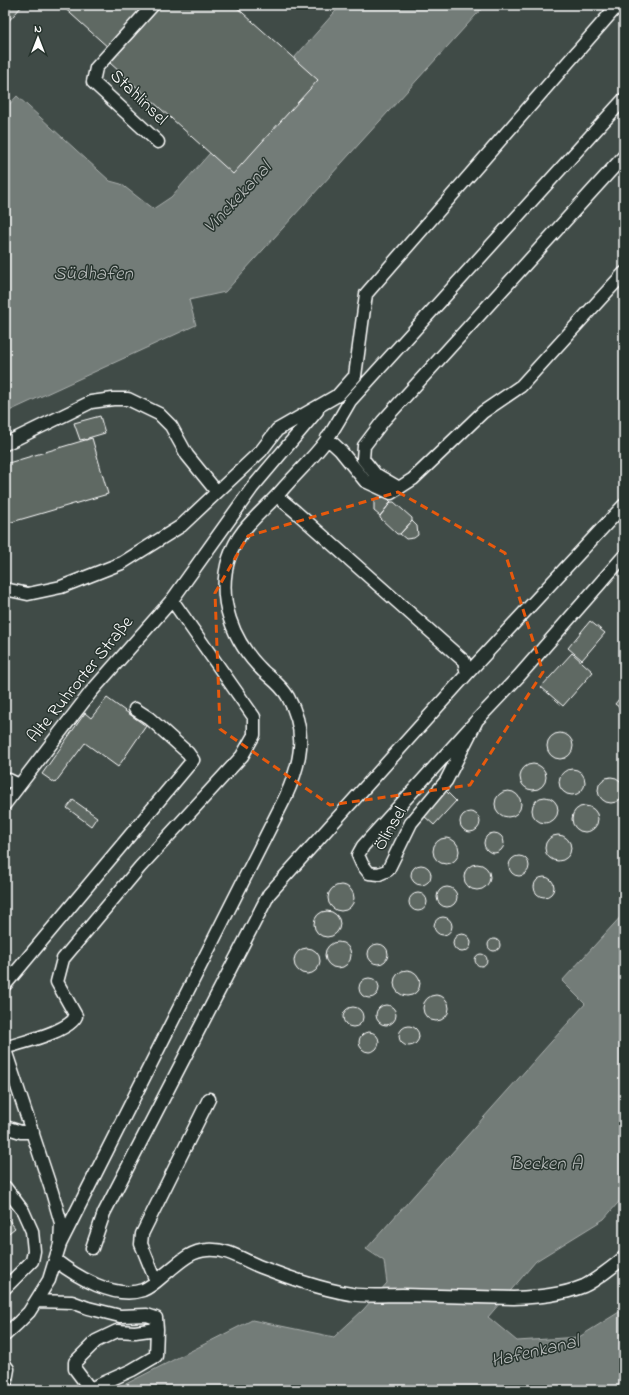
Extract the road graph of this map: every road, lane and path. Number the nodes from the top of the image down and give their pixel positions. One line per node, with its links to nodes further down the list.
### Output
1 (152, 5): 4 (street, Stahlinsel)
2 (618, 5): 7 (street)
3 (624, 99): 8 (street)
4 (158, 142)
5 (624, 156): 10 (street)
6 (624, 274): 10 (street)
7 (324, 403): 11 (street); 16 (street, Alte Ruhrorter Straße)
8 (327, 438): 10 (street); 12 (street)
9 (5, 444): 11 (street)
10 (399, 488)
11 (217, 492): 15 (street)
12 (277, 496): 17 (street); 29 (street)
13 (624, 505): 17 (street)
14 (624, 556): 19 (street, Ölinsel)
15 (5, 589)
16 (172, 600): 21 (street, Alte Ruhrorter Straße); 24 (street)
17 (467, 674): 30 (street)
18 (135, 709): 23 (street)
19 (477, 720): 19 (street, Ölinsel)
20 (5, 782): 21 (street)
21 (19, 785): 22 (street, Alte Ruhrorter Straße)
22 (5, 804)
23 (5, 985)
24 (5, 1049): 27 (street)
25 (209, 1099): 33 (street)
26 (5, 1127): 27 (street)
27 (33, 1132): 29 (street)
28 (5, 1187): 34 (street)
29 (60, 1244): 32 (street)
30 (92, 1248)
31 (624, 1257): 33 (street)
32 (55, 1260): 33 (street); 35 (street)
33 (156, 1281)
34 (5, 1288)
35 (36, 1301): 36 (street); 37 (street)
36 (157, 1330): 36 (street)
37 (5, 1335)
38 (5, 1365): 39 (street)
39 (5, 1386)

